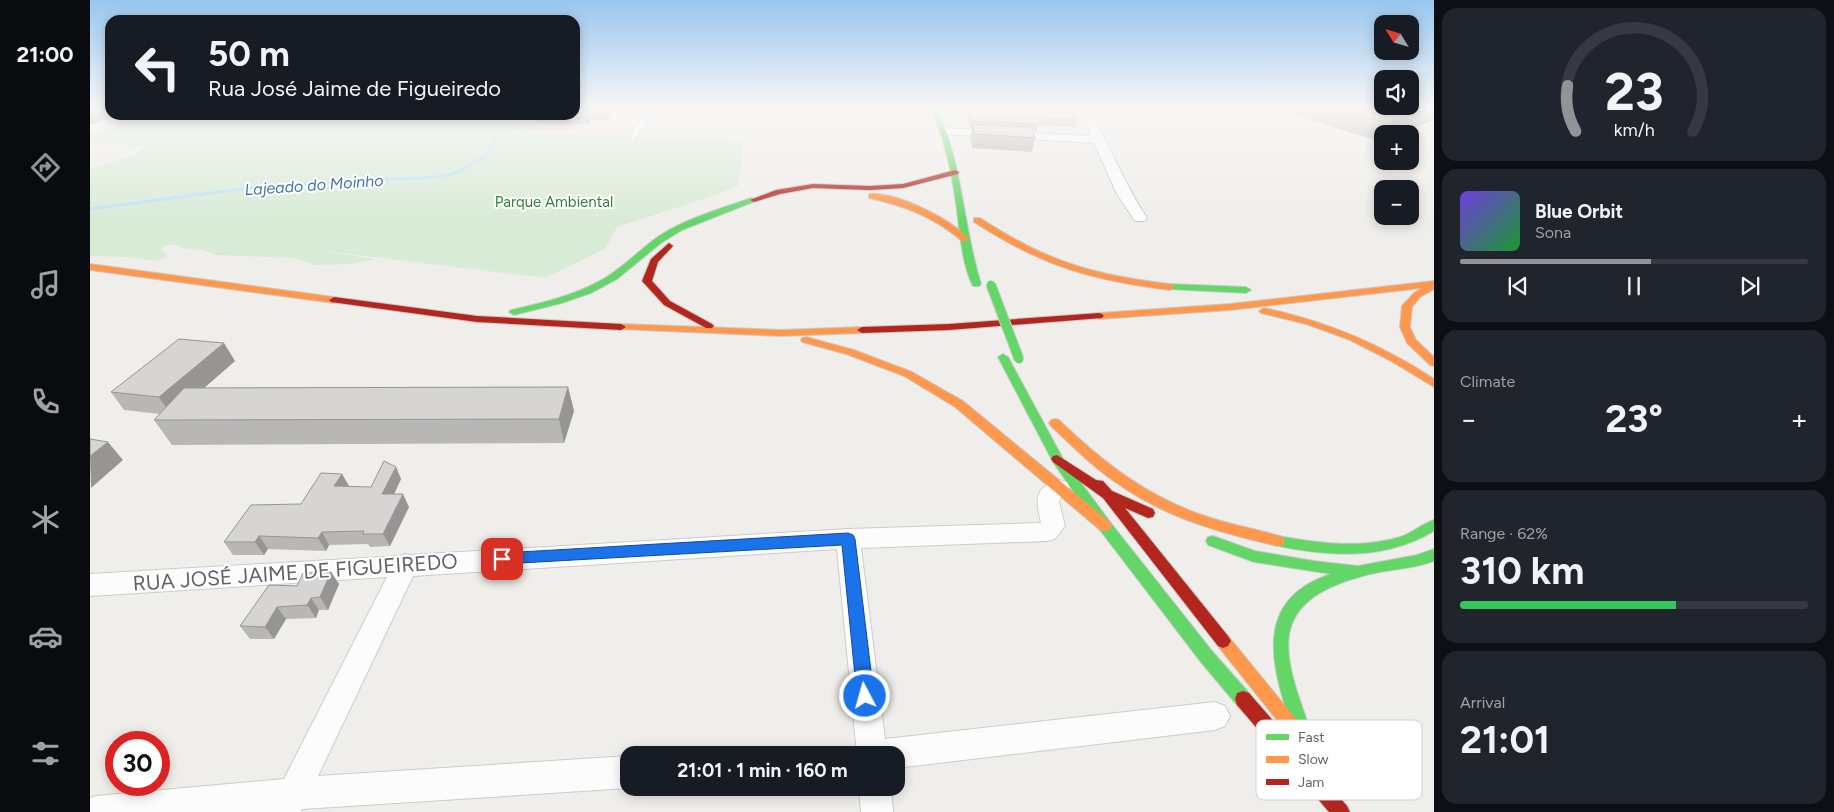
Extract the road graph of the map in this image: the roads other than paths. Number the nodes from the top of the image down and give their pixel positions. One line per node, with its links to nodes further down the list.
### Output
1 (949, 147): 3 (main road)
2 (1101, 147): 5 (street)
3 (955, 172): 4 (main road); 6 (main road)
4 (870, 188): 6 (main road); 17 (main road)
5 (1140, 218)
6 (964, 222): 7 (main road); 12 (main road)
7 (965, 239): 11 (main road); 18 (main road)
8 (90, 267): 17 (main road)
9 (990, 280): 20 (main road, bridge)
10 (1434, 284): 14 (main road); 21 (main road)
11 (978, 288)
12 (1254, 290)
13 (1272, 290): 14 (main road)
14 (1370, 291): 15 (main road)
15 (1230, 307): 19 (main road); 22 (main road)
16 (986, 311): 23 (main road)
17 (476, 319): 18 (main road)
18 (719, 330): 19 (main road)
19 (781, 333): 24 (main road)
20 (1021, 362)
21 (1434, 363)
22 (1434, 384)
23 (1057, 459): 25 (main road); 28 (main road)
24 (1059, 488): 28 (main road); 30 (street, RUA JOSÉ JAIME DE FIGUEIREDO)
25 (1106, 494): 26 (main road); 27 (main road); 37 (main road)
26 (1160, 519)
27 (1434, 525)
28 (1105, 526): 36 (main road)
29 (1202, 536): 33 (main road)
30 (848, 539): 32 (street, RUA JOSÉ JAIME DE FIGUEIREDO); 39 (street)
31 (1434, 555): 33 (main road)
32 (406, 564): 34 (street, RUA JOSÉ JAIME DE FIGUEIREDO); 44 (street)
33 (1357, 571): 38 (main road)
34 (90, 585)
35 (1215, 716): 40 (street)
36 (1261, 720)
37 (1288, 720)
38 (1299, 720)
39 (871, 746)
40 (905, 752)
41 (620, 773): 44 (street)
42 (876, 796): 46 (street)
43 (1331, 800): 47 (main road)
44 (289, 803): 45 (street)
45 (96, 812)
46 (877, 812)
47 (1341, 812)

